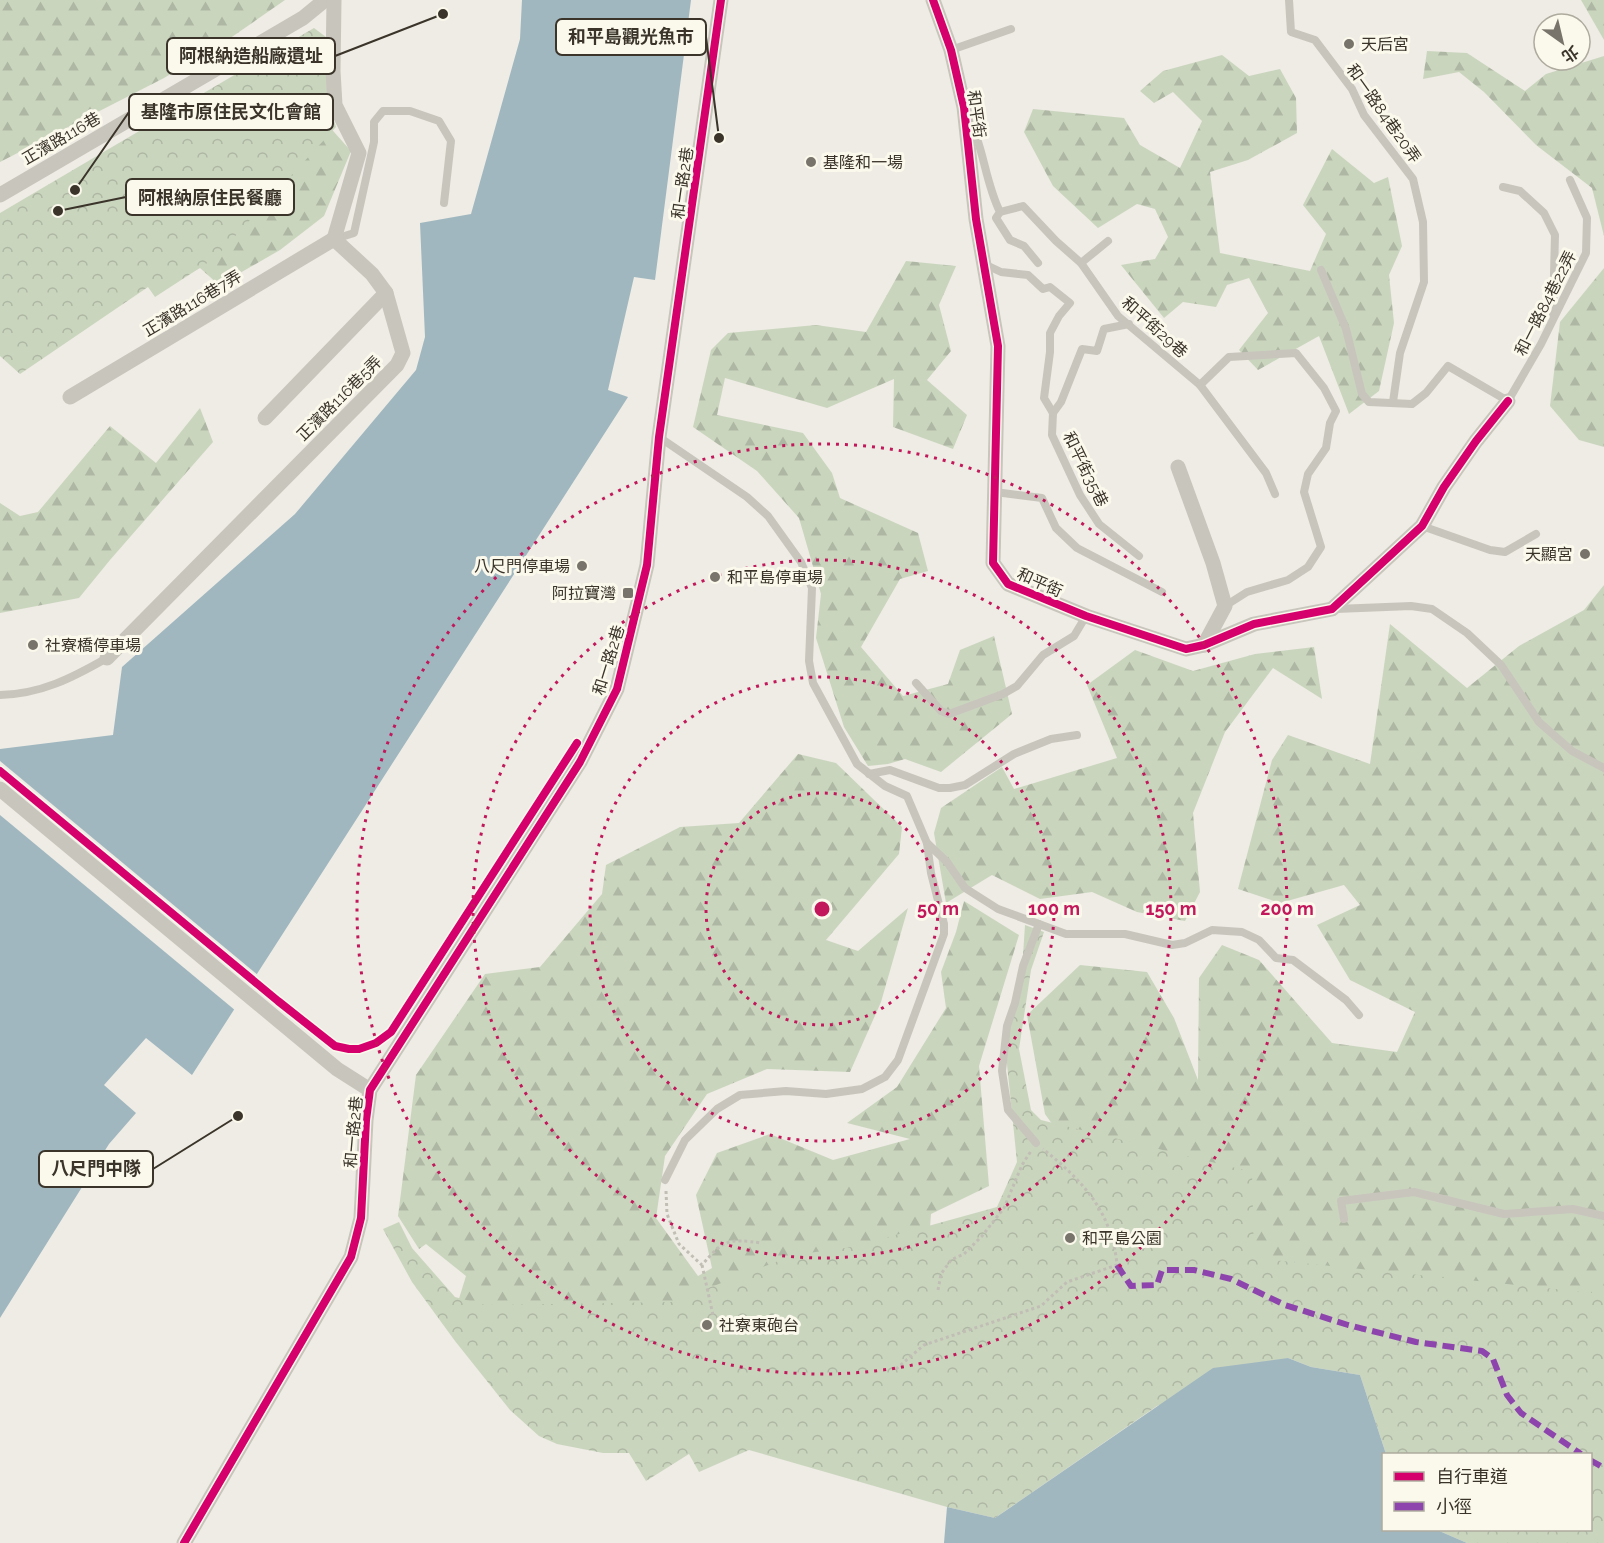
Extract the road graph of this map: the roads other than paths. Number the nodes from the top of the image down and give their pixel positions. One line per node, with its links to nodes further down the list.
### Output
1 (325, 0): 11 (street, 正濱路116巷)
2 (334, 0): 14 (street)
3 (721, 0): 29 (street, 和一路2巷)
4 (933, 0): 7 (street, 和平街)
5 (1289, 0): 26 (lane, 和一路84巷20弄)
6 (1011, 29): 7 (lane)
7 (951, 50): 8 (street, 和平街)
8 (964, 107): 13 (lane); 18 (street, 和平街)
9 (1570, 180): 21 (lane, 和一路84巷22弄)
10 (1503, 187): 21 (lane)
11 (0, 195)
12 (444, 203): 14 (lane)
13 (1000, 212): 16 (lane); 17 (lane, 和平街29巷)
14 (334, 239): 20 (street, 正濱路116巷5弄); 24 (street, 正濱路116巷7弄)
15 (1108, 241): 17 (lane)
16 (1038, 263)
17 (1081, 263): 22 (lane, 和平街29巷)
18 (983, 264): 27 (lane, 和平街35巷); 31 (street, 和平街)
19 (1321, 270): 26 (lane)
20 (386, 293): 28 (street); 41 (street, 正濱路116巷5弄)
21 (1553, 319): 25 (lane, 和一路84巷22弄)
22 (1129, 324): 23 (lane, 和平街29巷); 27 (lane)
23 (1200, 385): 32 (lane, 和平街29巷); 37 (lane)
24 (70, 397)
25 (1508, 401): 26 (lane); 33 (street)
26 (1393, 402)
27 (1053, 413): 35 (lane, 和平街35巷)
28 (265, 418)
29 (659, 437): 46 (lane); 51 (street, 和一路2巷)
30 (1178, 467): 37 (street)
31 (995, 492): 36 (lane); 39 (street, 和平街)
32 (1275, 494)
33 (1422, 526): 34 (lane); 38 (street)
34 (1536, 534)
35 (1139, 556)
36 (1162, 592)
37 (1225, 606): 40 (street)
38 (1332, 609): 40 (street, 和平街); 45 (lane)
39 (1086, 616): 40 (street, 和平街); 42 (lane)
40 (1204, 645)
41 (107, 658): 43 (lane, 正濱路116巷5弄)
42 (916, 683)
43 (0, 694)
44 (1077, 735): 46 (lane)
45 (1604, 768)
46 (869, 774): 48 (lane)
47 (0, 789): 51 (street)
48 (927, 843): 49 (lane); 53 (lane)
49 (1039, 924): 50 (lane); 52 (lane)
50 (1359, 1015)
51 (370, 1090): 56 (street, 和一路2巷)
52 (1036, 1143)
53 (665, 1180)
54 (1604, 1216): 55 (lane)
55 (1344, 1219)
56 (184, 1543)

